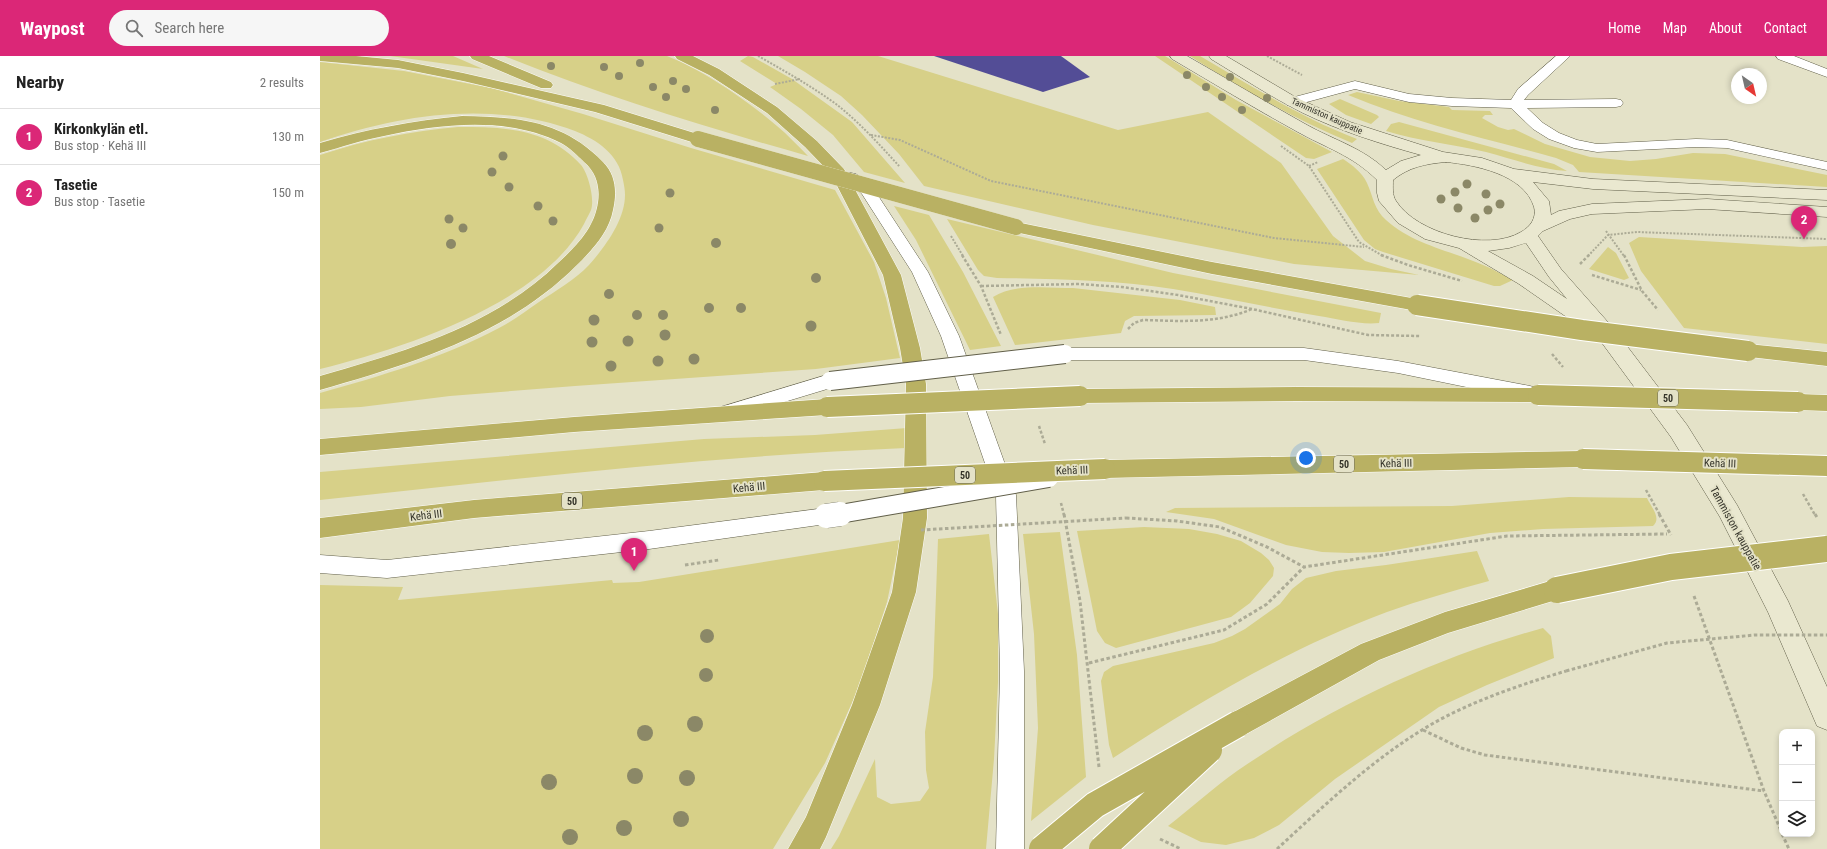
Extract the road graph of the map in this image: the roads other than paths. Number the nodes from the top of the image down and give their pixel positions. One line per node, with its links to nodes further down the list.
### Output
1 (477, 56): 12 (highway)
2 (682, 56): 13 (highway)
3 (1177, 56): 18 (main road, Tammiston kauppatie)
4 (1216, 56): 9 (main road, Tammiston kauppatie)
5 (1564, 56): 11 (lane)
6 (1782, 56): 8 (lane)
7 (320, 57): 12 (highway)
8 (1827, 73)
9 (1292, 102): 11 (lane); 15 (main road, Tammiston kauppatie)
10 (1616, 103): 11 (lane)
11 (1515, 104): 16 (lane)
12 (599, 108): 24 (highway, bridge)
13 (811, 144): 37 (highway); 38 (lane)
14 (320, 148): 25 (highway)
15 (1446, 157): 17 (main road); 18 (main road)
16 (1827, 166)
17 (1509, 173): 19 (main road); 21 (main road)
18 (1385, 179): 22 (main road)
19 (1827, 195)
20 (1827, 212): 21 (main road)
21 (1534, 231): 22 (main road); 23 (main road, Tammiston kauppatie)
22 (1463, 244): 23 (main road, Tammiston kauppatie)
23 (1607, 334): 35 (main road, Tammiston kauppatie)
24 (1827, 359)
25 (320, 383)
26 (1538, 395): 27 (highway, 50, bridge); 28 (highway, 50, bridge); 28 (lane, bridge)
27 (1827, 403)
28 (726, 413): 29 (highway, 50)
29 (320, 447)
30 (1827, 466): 31 (highway, Kehä III / 50, bridge)
31 (1105, 469): 32 (highway, Kehä III / 50, bridge); 34 (lane, bridge)
32 (320, 528)
33 (1827, 549): 36 (highway, bridge)
34 (320, 564)
35 (1827, 717)
36 (1238, 724): 39 (highway, bridge); 40 (highway, bridge)
37 (802, 849)
38 (1010, 849)
39 (1042, 849)
40 (1102, 849)

